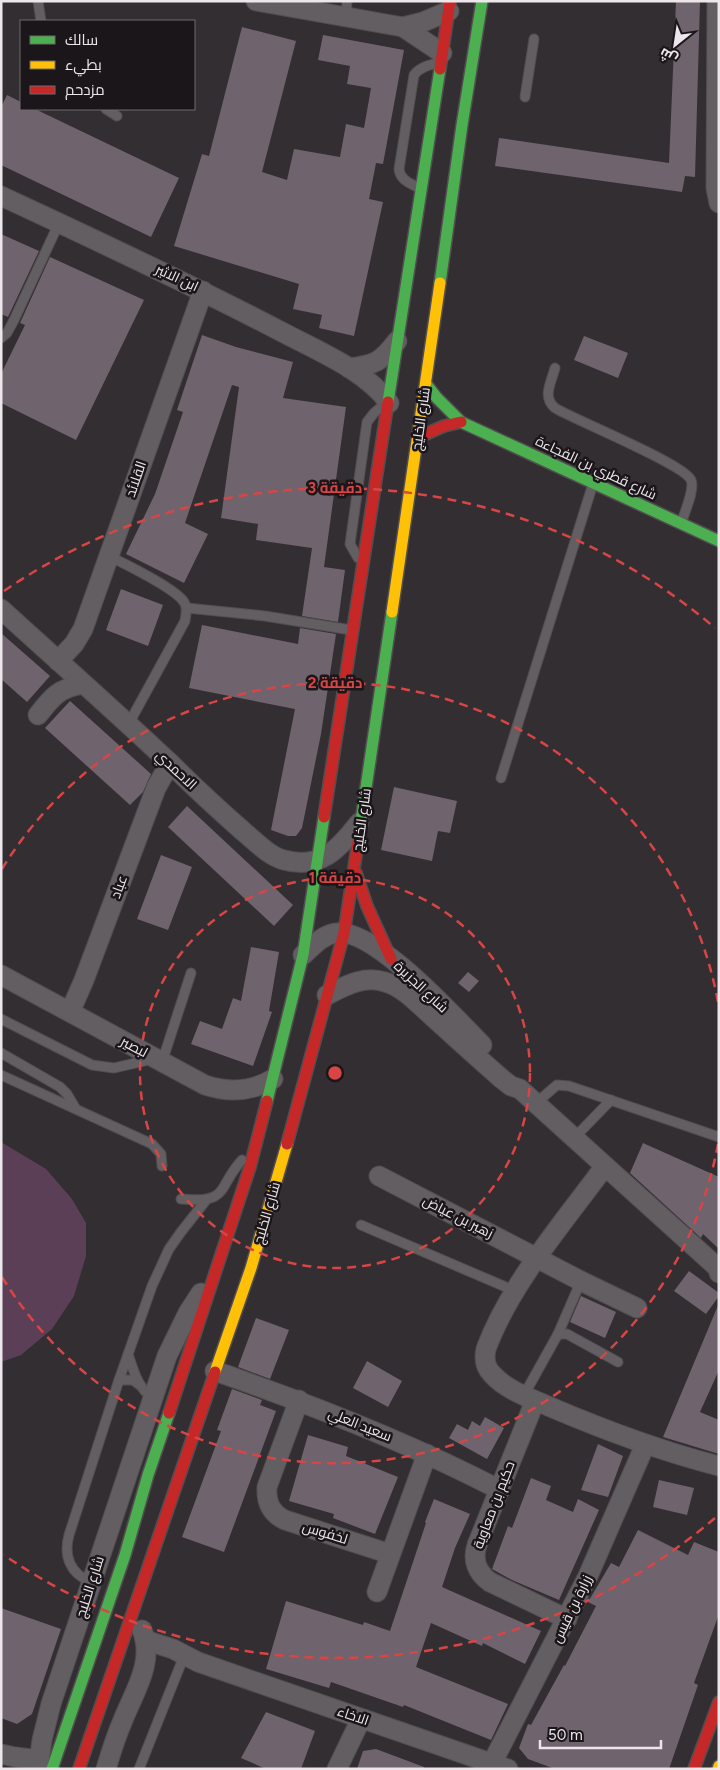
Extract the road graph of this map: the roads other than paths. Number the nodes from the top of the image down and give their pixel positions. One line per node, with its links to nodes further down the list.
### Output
1 (38, 1): 8 (lane)
2 (256, 1): 5 (street)
3 (482, 1): 24 (main road, شارع الخليج)
4 (718, 1): 17 (street)
5 (291, 5): 7 (street)
6 (449, 6): 9 (street); 11 (main road, شارع الخليج)
7 (347, 9): 9 (street)
8 (41, 20)
9 (403, 27): 11 (street)
10 (534, 40): 12 (lane)
11 (441, 57): 15 (main road, شارع الخليج); 15 (lane)
12 (525, 97)
13 (108, 110): 14 (lane)
14 (117, 116)
15 (421, 189): 21 (main road, شارع الخليج)
16 (1, 196): 18 (street, ابن الاثير)
17 (719, 203)
18 (59, 223): 19 (street, ابن الاثير); 20 (lane)
19 (203, 291): 22 (street, ابن الاثير); 31 (street, القلائد)
20 (1, 338)
21 (399, 338): 22 (street); 25 (main road, شارع الخليج)
22 (350, 368): 25 (street, ابن الاثير)
23 (555, 368): 29 (lane)
24 (426, 384): 26 (main road, شارع قطري بن الفجاءة); 27 (main road, شارع الخليج)
25 (389, 403): 32 (main road, شارع الخليج); 32 (lane)
26 (461, 422): 27 (main road); 28 (main road, شارع قطري بن الفجاءة)
27 (418, 437): 43 (main road, شارع الخليج)
28 (593, 484): 29 (main road, شارع قطري بن الفجاءة); 42 (lane)
29 (681, 524): 30 (main road, شارع قطري بن الفجاءة)
30 (719, 540)
31 (109, 556): 33 (lane); 36 (street, القلائد)
32 (364, 566): 35 (main road, شارع الخليج)
33 (187, 608): 35 (lane); 40 (lane)
34 (1, 609): 36 (street, الاحمدي)
35 (354, 631): 44 (main road, شارع الخليج)
36 (58, 661): 37 (street, الاحمدي); 38 (street)
37 (82, 684): 38 (street); 40 (street, الاحمدي)
38 (54, 695): 39 (street)
39 (38, 715)
40 (128, 725): 41 (street, الاحمدي)
41 (170, 763): 44 (street, الاحمدي); 52 (street, عباد)
42 (501, 778)
43 (363, 818): 44 (street, الاحمدي); 45 (main road, شارع الخليج)
44 (319, 860): 47 (main road, شارع الخليج)
45 (355, 870): 46 (main road, شارع الخليج); 48 (main road)
46 (344, 933): 47 (street); 48 (street, شارع الجزيرة); 51 (main road, شارع الخليج)
47 (303, 954): 57 (main road, شارع الخليج)
48 (391, 959): 58 (street, شارع الجزيرة)
49 (191, 973): 55 (lane)
50 (1, 975): 52 (street, لبصير)
51 (327, 995): 58 (street, شارع الجزيرة); 81 (main road, شارع الخليج)
52 (70, 1012): 55 (street, لبصير)
53 (1, 1019): 55 (lane)
54 (1, 1054): 61 (lane)
55 (159, 1060): 57 (street, لبصير)
56 (1, 1075): 61 (lane)
57 (273, 1079): 64 (main road, شارع الخليج)
58 (520, 1088): 60 (street, شارع الجزيرة)
59 (611, 1100): 60 (lane); 62 (lane); 63 (lane)
60 (536, 1103): 62 (street, شارع الجزيرة)
61 (76, 1109): 65 (lane)
62 (575, 1137): 66 (street, شارع الجزيرة)
63 (719, 1137)
64 (255, 1148): 69 (lane); 74 (main road, شارع الخليج)
65 (162, 1166)
66 (605, 1166): 71 (street); 72 (street, شارع الجزيرة)
67 (379, 1176): 71 (street, زهير بن عياض)
68 (181, 1200): 69 (lane)
69 (207, 1200): 79 (lane)
70 (361, 1225): 76 (lane)
71 (538, 1257): 75 (street, زهير بن عياض); 76 (street)
72 (719, 1268): 73 (street, شارع الجزيرة)
73 (719, 1273)
74 (216, 1274): 83 (street, شارع الخليج); 101 (main road, شارع الخليج)
75 (581, 1281): 77 (street, زهير بن عياض); 78 (lane)
76 (515, 1291): 85 (street)
77 (637, 1308)
78 (558, 1334): 80 (lane); 85 (lane)
79 (128, 1354): 82 (lane); 83 (lane)
80 (618, 1362)
81 (215, 1371): 84 (street, سعيد العلي); 93 (main road, شارع الخليج)
82 (119, 1380): 83 (lane); 91 (lane)
83 (147, 1392): 91 (street, شارع الخليج)
84 (299, 1400): 87 (street, سعيد العلي); 90 (street, لخفوس)
85 (536, 1401): 86 (street); 89 (street, حكيم بن معاوية)
86 (645, 1445): 88 (street); 94 (street, زرارة بن قيس)
87 (427, 1454): 89 (street, سعيد العلي); 90 (street)
88 (719, 1466)
89 (500, 1490): 94 (street, حكيم بن معاوية)
90 (390, 1554): 92 (street)
91 (91, 1582): 101 (street, شارع الخليج)
92 (377, 1592)
93 (132, 1613): 95 (street); 103 (main road, شارع الخليج)
94 (567, 1619): 102 (street, زرارة بن قيس)
95 (145, 1640): 96 (street, الاخاء); 97 (street)
96 (190, 1662): 97 (street, الاخاء); 99 (street, الاخاء); 105 (lane)
97 (144, 1670): 104 (street)
98 (719, 1702): 107 (main road)
99 (361, 1719): 102 (street, الاخاء); 106 (street)
100 (1, 1754): 101 (street)
101 (46, 1766)
102 (497, 1767)
103 (79, 1769)
104 (106, 1769)
105 (139, 1769)
106 (337, 1769)
107 (694, 1769)

